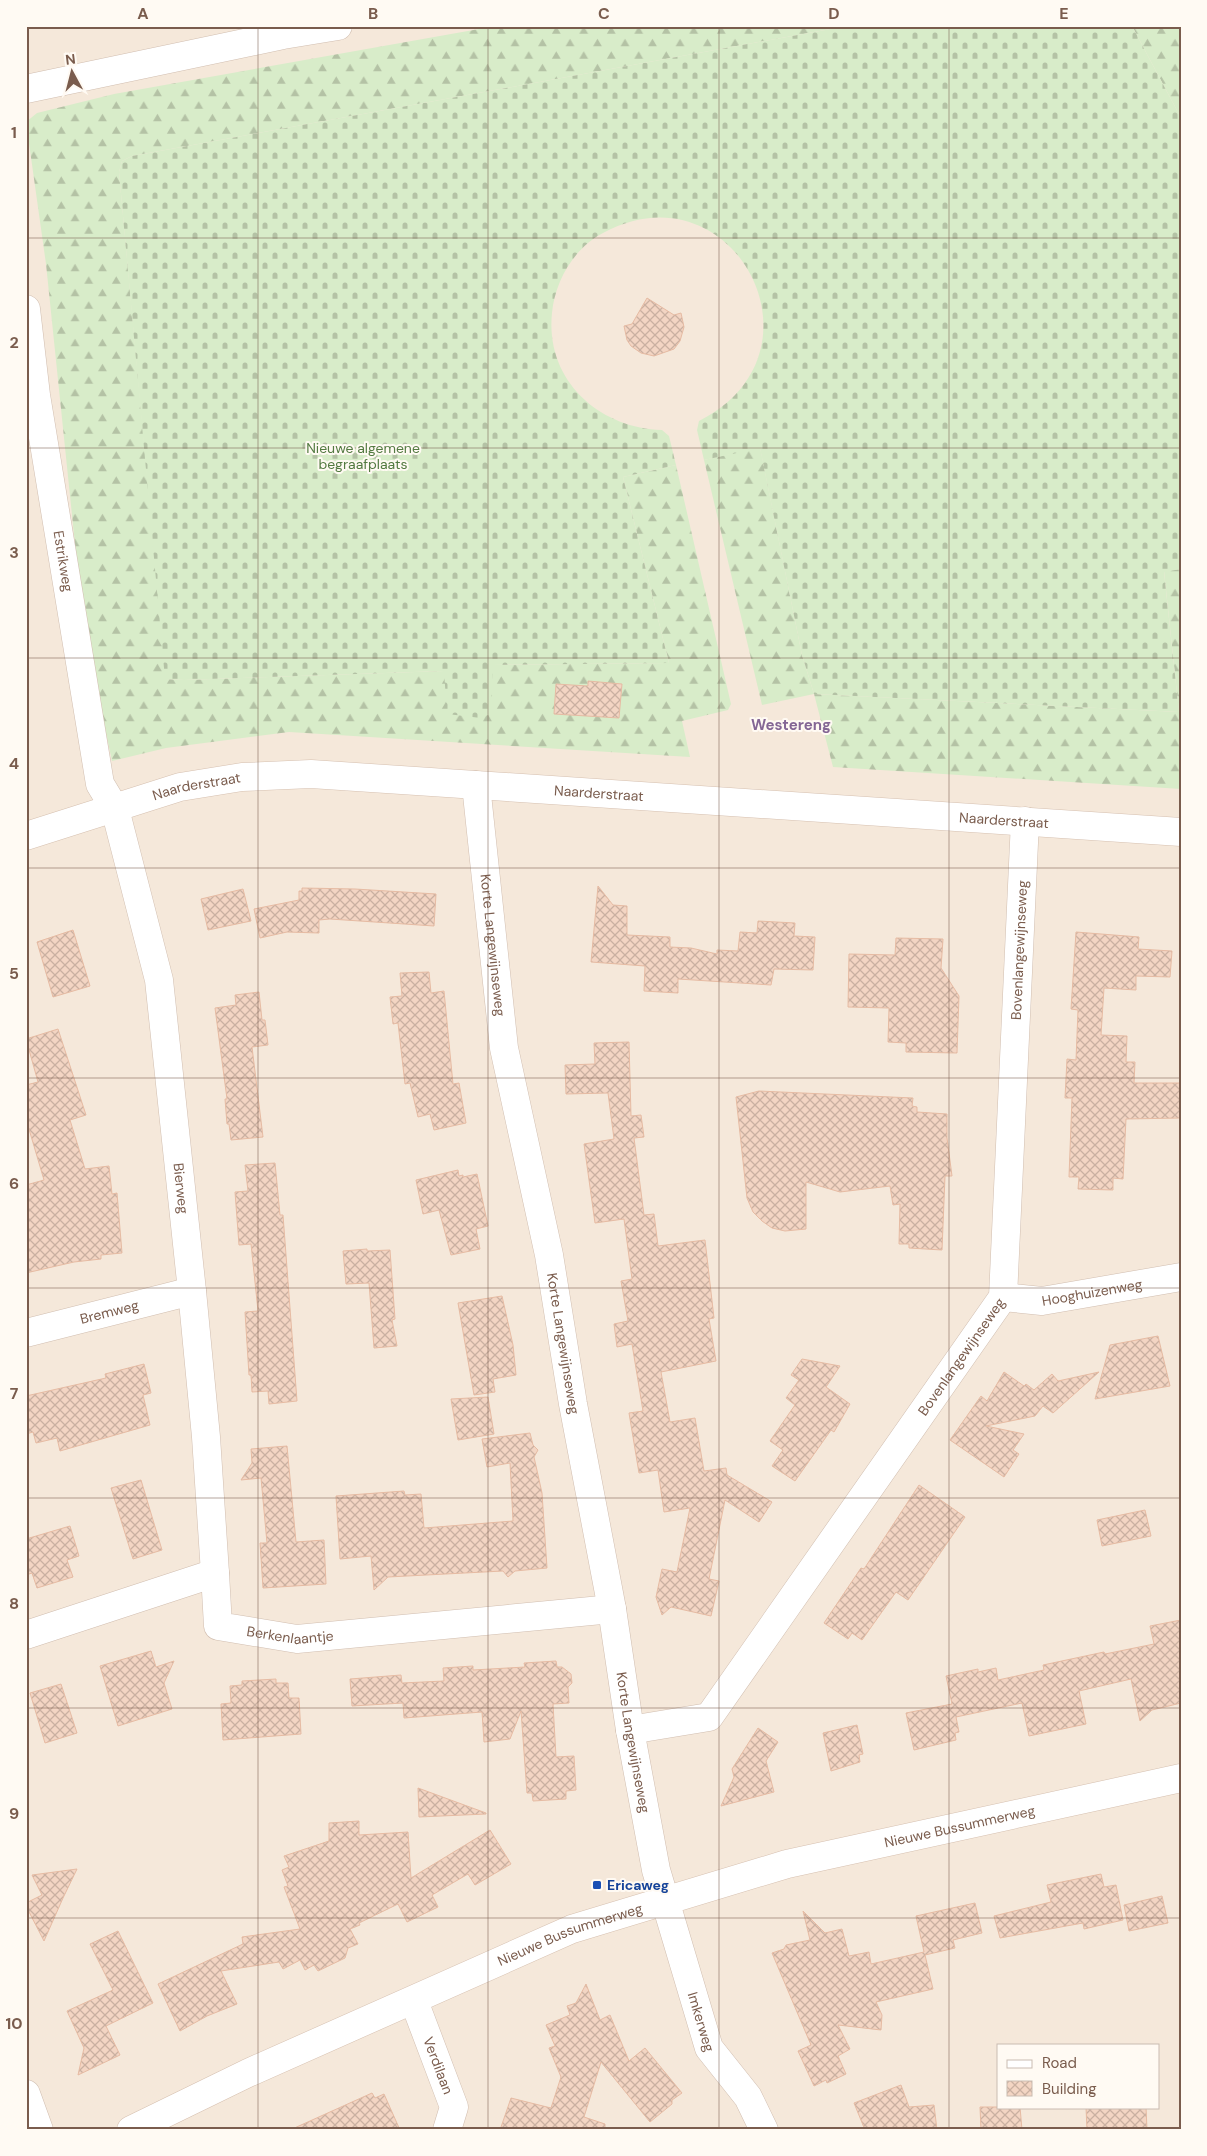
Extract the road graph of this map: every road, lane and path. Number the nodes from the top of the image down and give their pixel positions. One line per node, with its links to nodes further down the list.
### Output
1 (338, 26): 2 (street)
2 (282, 31): 3 (street)
3 (26, 89)
4 (26, 309): 5 (street, Estrikweg)
5 (31, 397): 7 (street, Estrikweg)
6 (476, 784): 7 (street, Naarderstraat); 8 (street, Naarderstraat); 16 (street, Korte Langewijnseweg)
7 (115, 809): 10 (street, Naarderstraat); 12 (street, Bierweg)
8 (1025, 821): 9 (street, Naarderstraat); 13 (street, Bovenlangewijnseweg)
9 (1181, 832)
10 (26, 836)
11 (1181, 1277): 13 (street, Hooghuizenweg)
12 (192, 1292): 14 (street, Bremweg); 15 (street, Bierweg)
13 (1003, 1296): 18 (street, Bovenlangewijnseweg)
14 (26, 1333)
15 (216, 1573): 16 (street, Berkenlaantje); 17 (street)
16 (612, 1609): 18 (street, Korte Langewijnseweg)
17 (26, 1634)
18 (630, 1730): 20 (street, Korte Langewijnseweg)
19 (1181, 1778): 20 (street, Nieuwe Bussummerweg)
20 (665, 1900): 21 (street, Nieuwe Bussummerweg); 26 (street, Imkerweg)
21 (414, 2001): 24 (street, Nieuwe Bussummerweg); 25 (street, Verdilaan)
22 (26, 2094): 23 (street)
23 (39, 2130)
24 (131, 2130)
25 (447, 2130)
26 (764, 2130)

